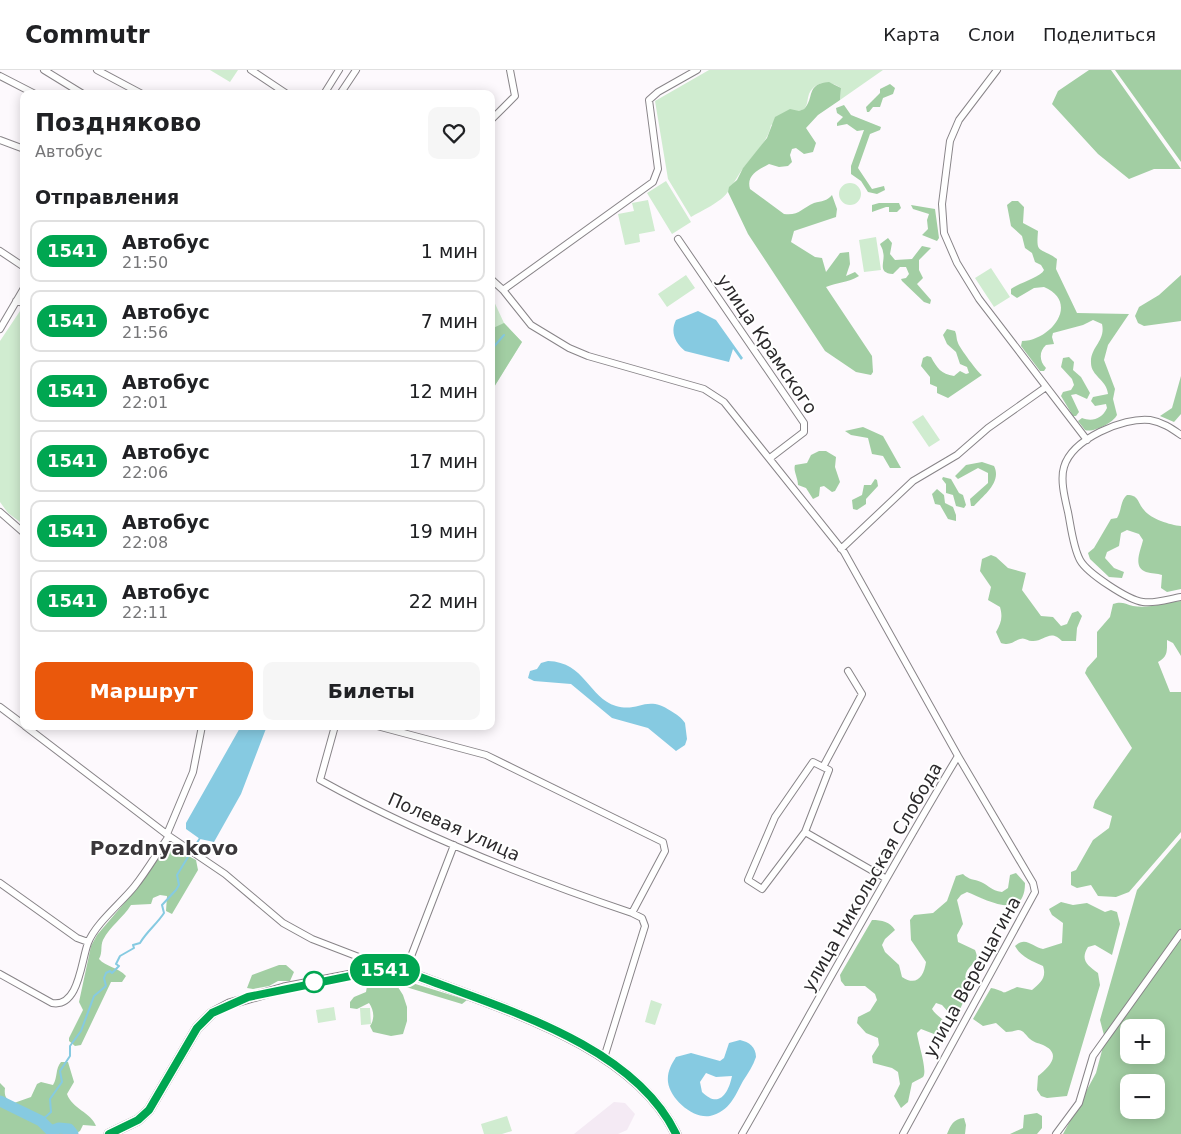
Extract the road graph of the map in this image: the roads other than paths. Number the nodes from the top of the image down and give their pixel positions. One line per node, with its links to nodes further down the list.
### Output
1 (44, 70): 11 (street)
2 (97, 70): 12 (street)
3 (251, 70): 13 (street)
4 (339, 70): 14 (street)
5 (356, 70): 15 (street)
6 (510, 70): 16 (street)
7 (697, 70): 23 (street)
8 (997, 70): 28 (street)
9 (0, 76): 10 (street)
10 (26, 90)
11 (77, 90)
12 (134, 90)
13 (281, 90)
14 (326, 90)
15 (343, 90)
16 (495, 116)
17 (0, 140): 18 (street)
18 (20, 148)
19 (678, 239): 31 (street, улица Крамского)
20 (0, 251): 21 (street)
21 (20, 264)
22 (495, 283): 23 (street, улица Никольская Слобода)
23 (503, 290): 31 (street, улица Никольская Слобода)
24 (20, 294): 25 (street)
25 (16, 301): 26 (street); 27 (street)
26 (20, 302)
27 (0, 329)
28 (1046, 387): 30 (street); 34 (street)
29 (1181, 434): 30 (street)
30 (1087, 440): 35 (street)
31 (770, 458): 34 (street, улица Никольская Слобода)
32 (0, 512): 33 (street)
33 (20, 530)
34 (842, 549): 43 (street, улица Никольская Слобода)
35 (1181, 597)
36 (848, 671): 44 (street)
37 (0, 707): 38 (street)
38 (20, 723)
39 (29, 730): 46 (street)
40 (201, 730): 46 (street)
41 (334, 730): 47 (street, Полевая улица)
42 (392, 730): 50 (street)
43 (958, 756): 48 (street, улица Никольская Слобода); 60 (street, улица Верещагина)
44 (823, 767): 45 (street); 45 (street)
45 (805, 832): 48 (street)
46 (168, 835): 52 (street); 53 (street)
47 (454, 844): 50 (street, Полевая улица); 54 (street)
48 (885, 878): 59 (street, улица Никольская Слобода)
49 (0, 883): 52 (street)
50 (632, 913): 56 (street)
51 (1181, 933): 61 (street)
52 (88, 942): 55 (street)
53 (394, 970): 54 (street); 57 (street)
54 (405, 972): 56 (street)
55 (0, 974)
56 (604, 1058): 58 (street)
57 (109, 1134)
58 (676, 1134)
59 (742, 1134)
60 (903, 1134)
61 (1056, 1134)

